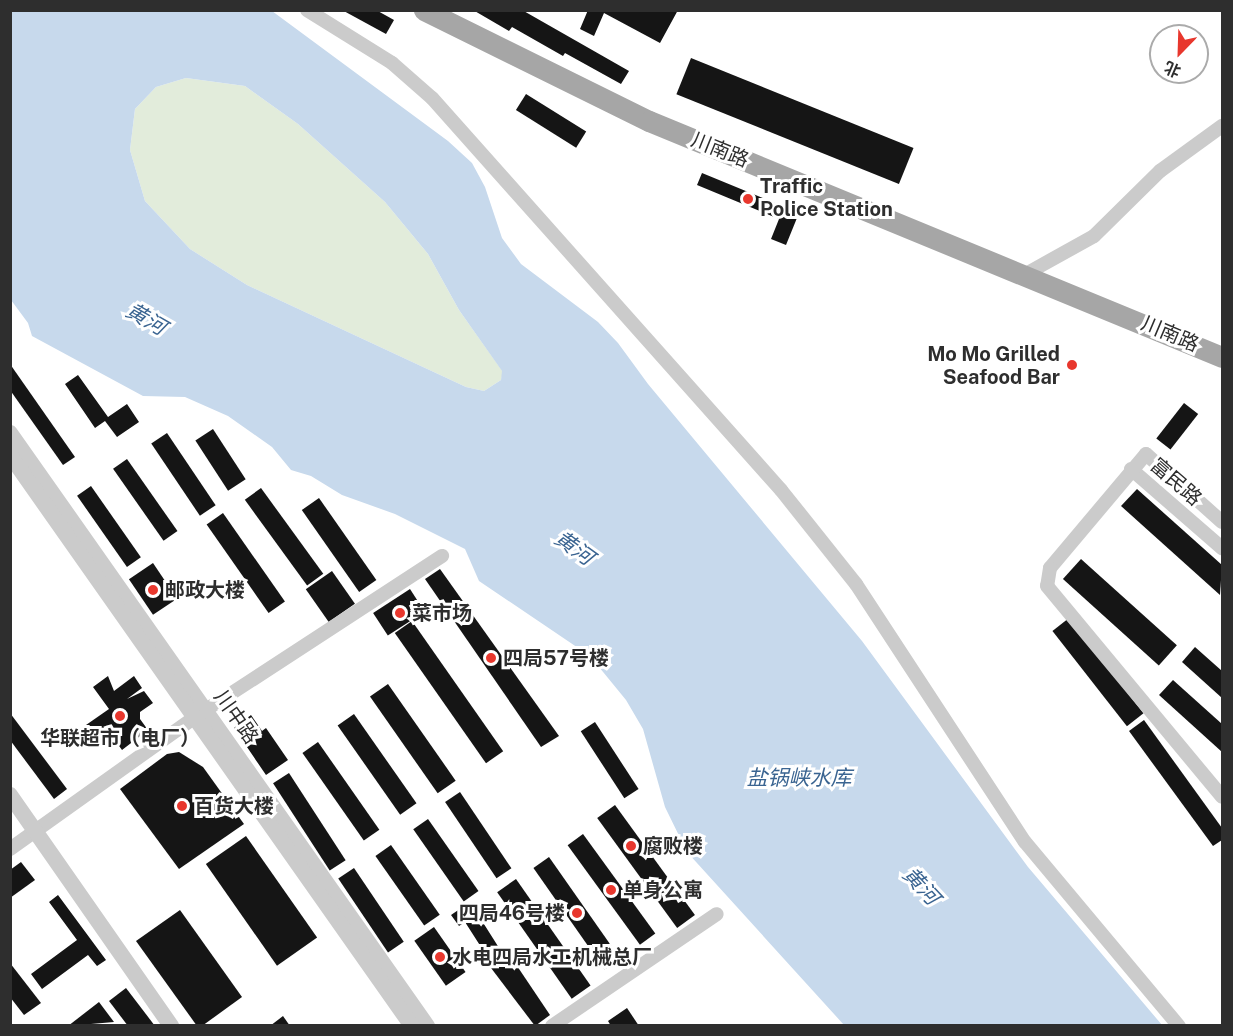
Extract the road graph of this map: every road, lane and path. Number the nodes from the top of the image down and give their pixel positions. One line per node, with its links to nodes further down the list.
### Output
1 (307, 10): 22 (street)
2 (424, 10): 4 (main road, 川南路)
3 (1222, 126): 4 (street)
4 (1024, 276): 5 (main road, 川南路)
5 (1222, 357)
6 (10, 433): 12 (street, 川中路)
7 (10, 455): 12 (street, 川中路)
8 (1131, 469): 9 (street, 富民路); 10 (street, 富民路); 14 (street)
9 (1222, 522)
10 (1222, 548)
11 (442, 556): 12 (street)
12 (201, 714): 15 (street); 19 (street, 川中路); 20 (street, 川中路)
13 (10, 795): 15 (street)
14 (1222, 797)
15 (35, 831): 16 (street); 18 (street)
16 (10, 849)
17 (717, 914): 21 (street)
18 (171, 1026)
19 (412, 1026)
20 (427, 1026)
21 (552, 1026)
22 (1179, 1026)

